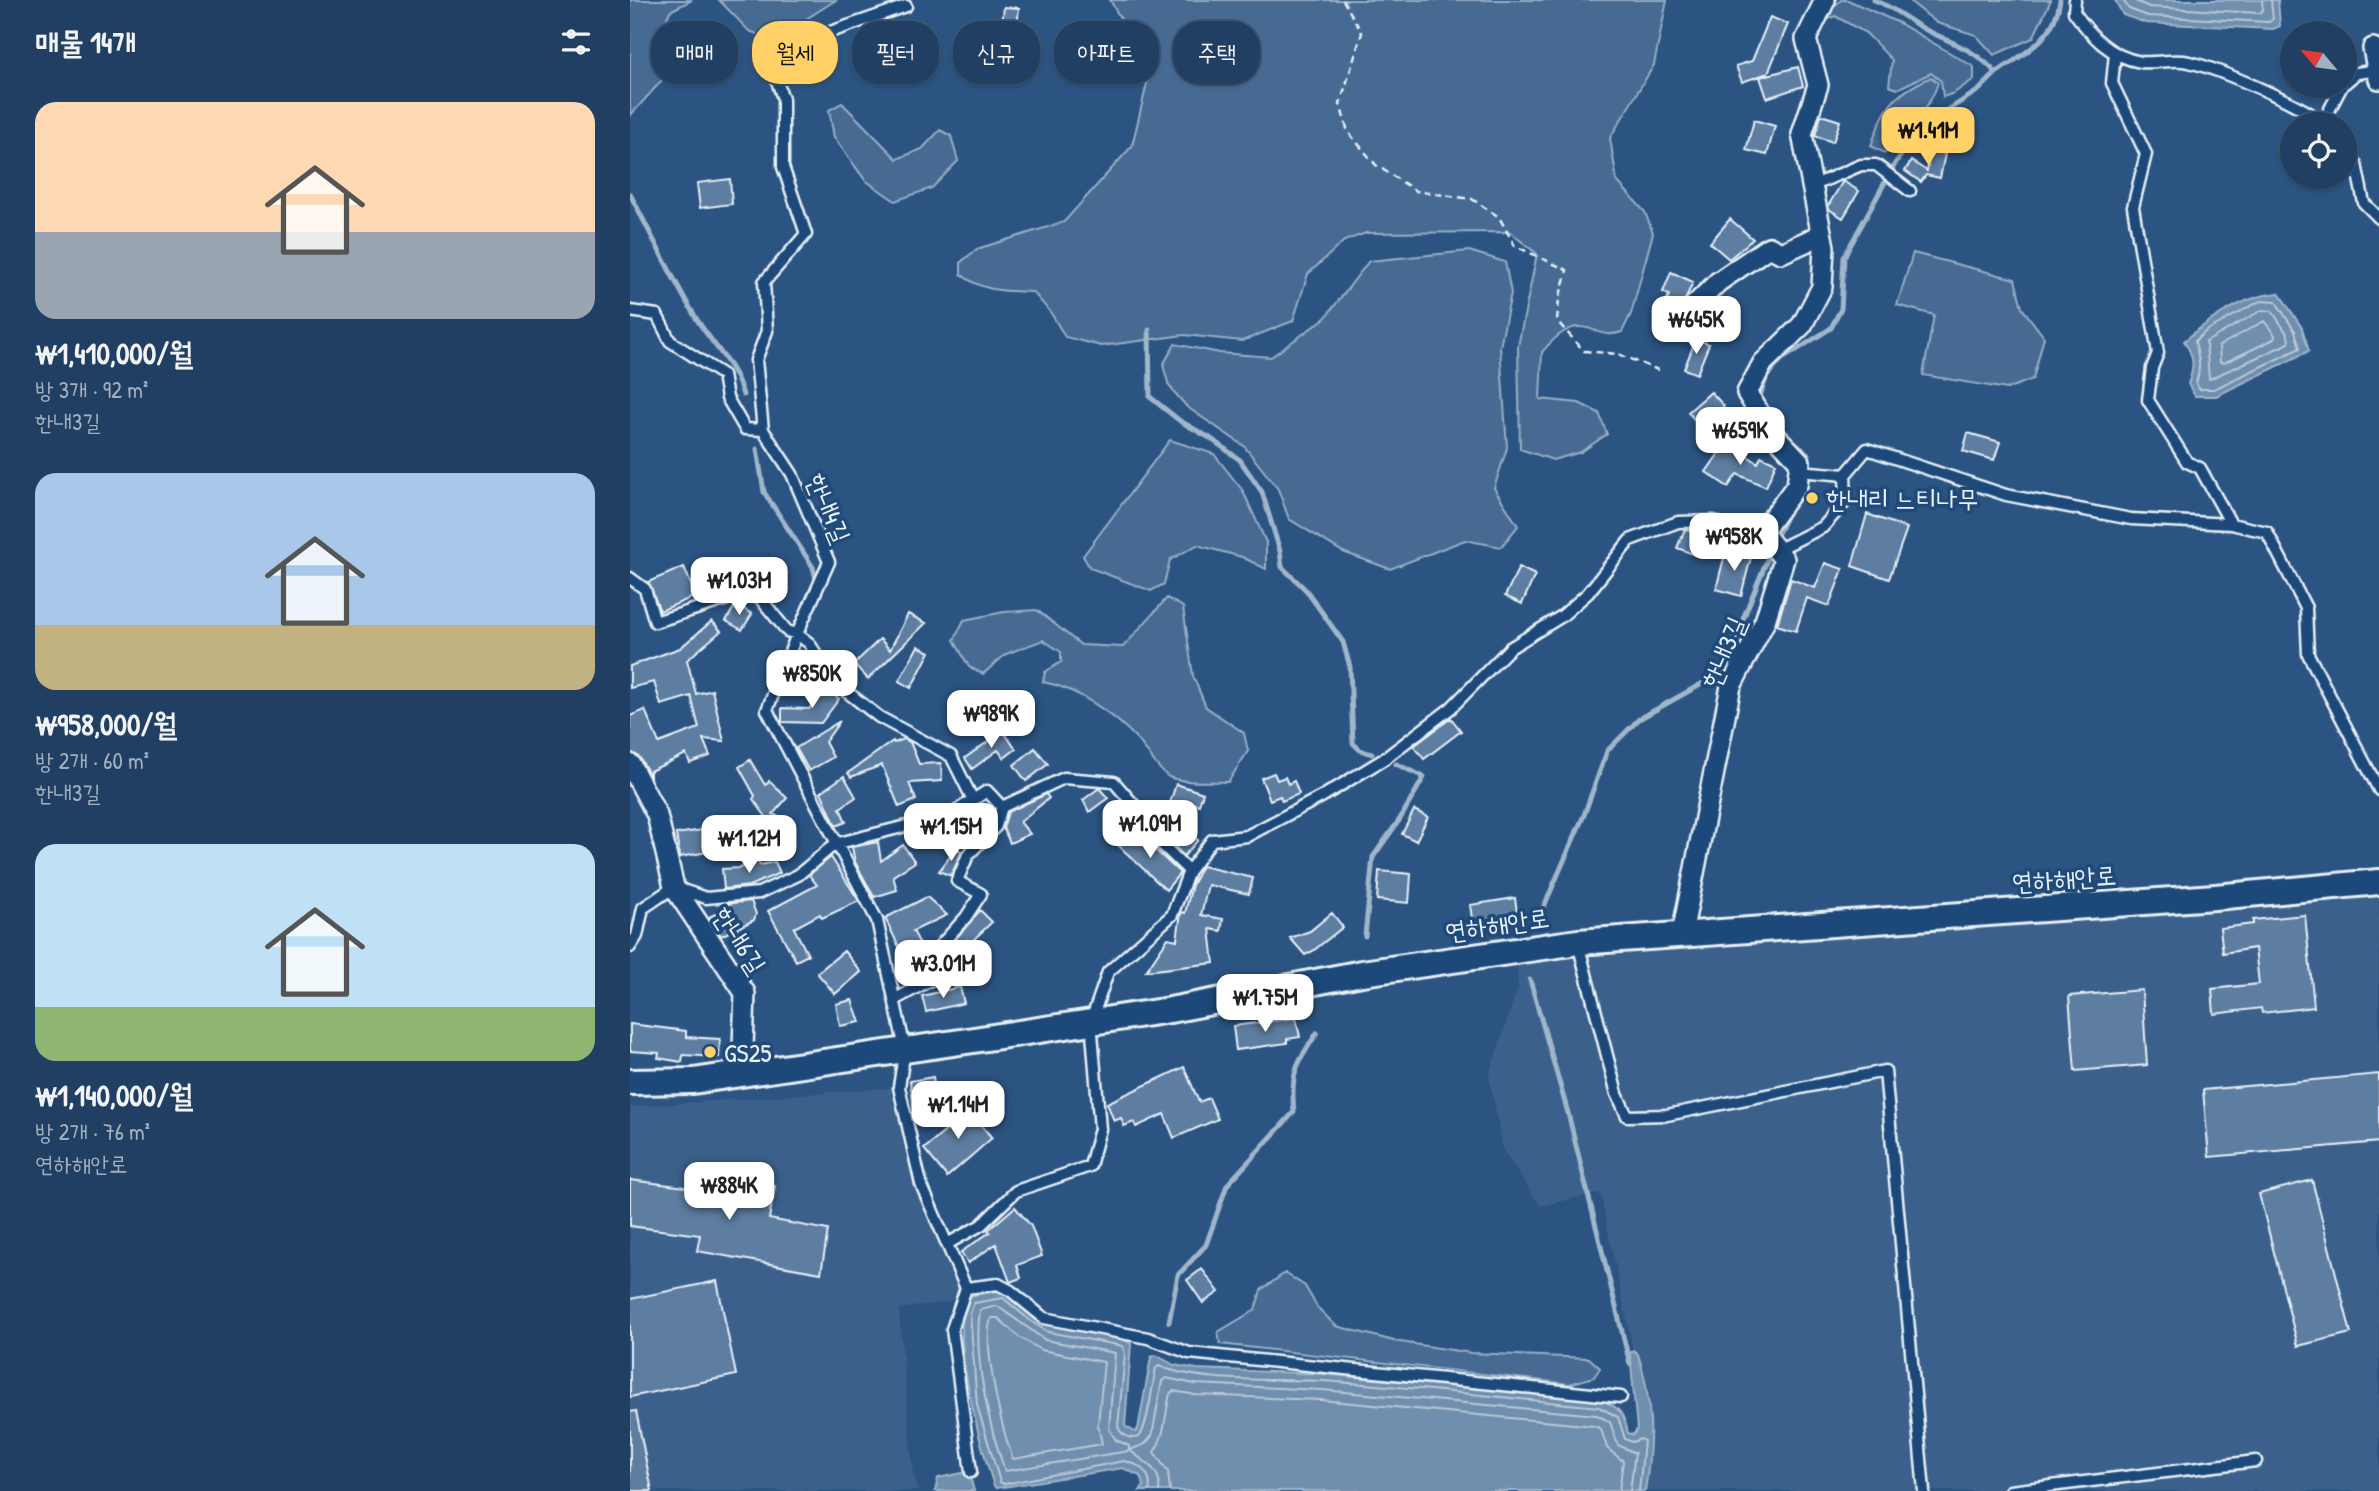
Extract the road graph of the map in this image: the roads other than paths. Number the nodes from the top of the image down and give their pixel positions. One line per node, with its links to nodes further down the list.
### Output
1 (1825, 0): 10 (street)
2 (2075, 0): 5 (lane)
3 (906, 6): 16 (lane, 한내4길)
4 (2374, 48): 7 (street)
5 (2115, 54): 8 (lane); 19 (lane)
6 (2357, 73): 7 (lane)
7 (2378, 73)
8 (2303, 112)
9 (2357, 169): 12 (lane)
10 (1812, 186): 11 (lane); 13 (street)
11 (1910, 191)
12 (2379, 218)
13 (1821, 235): 14 (street); 17 (street)
14 (1693, 307)
15 (630, 311): 16 (lane)
16 (763, 430): 23 (lane, 한내4길)
17 (1799, 471): 18 (lane); 20 (street)
18 (1845, 475): 19 (lane); 21 (lane)
19 (2231, 524): 25 (lane)
20 (1762, 532): 21 (street); 29 (lane)
21 (1777, 550): 32 (street, 한내3길)
22 (630, 578): 23 (lane)
23 (797, 634): 26 (lane); 28 (lane, 한내4길)
24 (630, 764): 31 (street, 한내6길)
25 (2379, 790)
26 (973, 800): 27 (lane); 28 (lane)
27 (1002, 807): 29 (lane); 36 (lane)
28 (835, 844): 31 (lane); 36 (lane, 한내4길)
29 (1189, 871): 37 (lane)
30 (2379, 882): 32 (street, 연하해안로)
31 (674, 887): 33 (lane); 39 (street, 한내6길)
32 (1682, 934): 34 (street, 연하해안로)
33 (633, 935): 35 (lane)
34 (1578, 943): 37 (street, 연하해안로); 46 (lane)
35 (630, 947)
36 (896, 999): 38 (lane, 한내4길)
37 (1091, 1021): 38 (street, 연하해안로); 41 (lane)
38 (905, 1049): 39 (street, 연하해안로); 41 (lane, 한내4길)
39 (742, 1074): 40 (street, 연하해안로)
40 (630, 1082)
41 (947, 1244): 42 (lane, 한내4길)
42 (966, 1287): 43 (lane); 45 (lane)
43 (1621, 1397)
44 (2256, 1461): 47 (lane)
45 (971, 1472)
46 (1924, 1491)
47 (2010, 1491)

